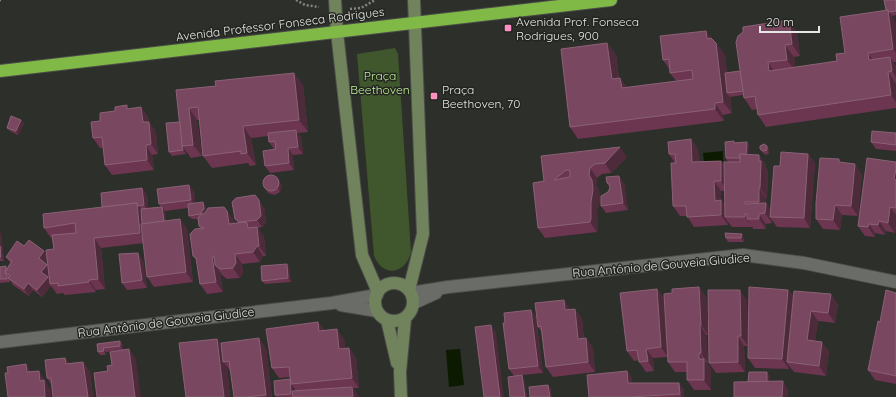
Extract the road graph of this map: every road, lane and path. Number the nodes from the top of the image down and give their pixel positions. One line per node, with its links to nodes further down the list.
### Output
1 (296, 0): 5 (path)
2 (375, 0): 5 (path)
3 (414, 0): 6 (street)
4 (611, 0): 6 (highway, Avenida Professor Fonseca Rodrigues)
5 (335, 5): 7 (street)
6 (414, 23): 7 (highway, Avenida Professor Fonseca Rodrigues); 11 (street)
7 (337, 32): 8 (highway, Avenida Professor Fonseca Rodrigues); 10 (street)
8 (0, 71)
9 (896, 282): 11 (street, Rua Antônio de Gouveia Giudice)
10 (378, 294): 11 (street); 12 (street, Rua Antônio de Gouveia Giudice); 13 (street)
11 (411, 295): 14 (street)
12 (332, 303): 13 (street, Rua Antônio de Gouveia Giudice); 16 (street, Rua Antônio de Gouveia Giudice)
13 (377, 311): 15 (street)
14 (405, 319): 15 (street); 17 (street)
15 (387, 320): 17 (street)
16 (0, 342)
17 (400, 372): 18 (street)
18 (401, 397)

